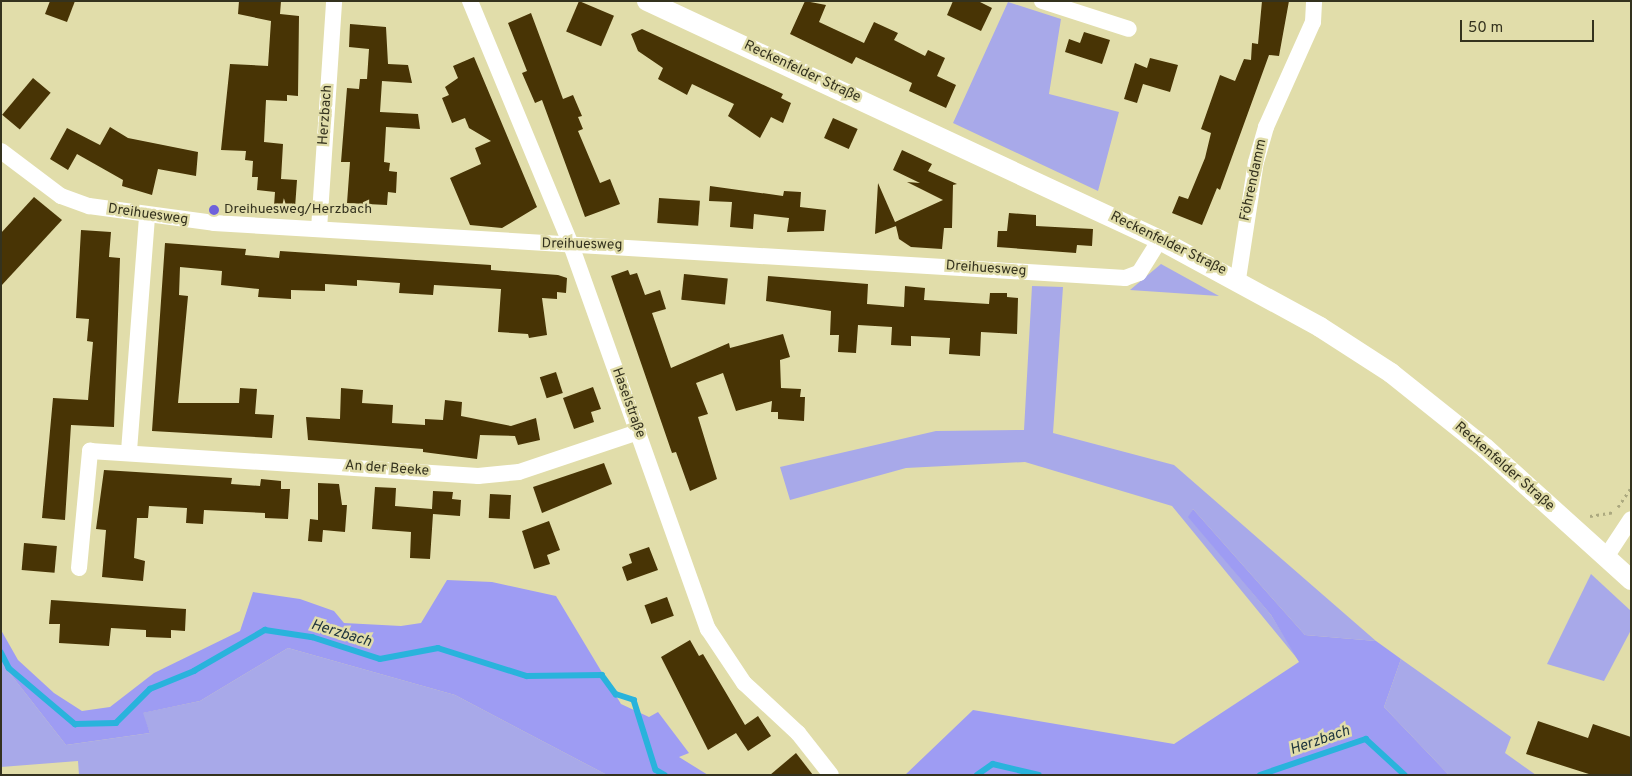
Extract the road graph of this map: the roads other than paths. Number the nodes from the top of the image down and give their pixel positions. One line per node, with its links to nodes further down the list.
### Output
1 (334, 1): 9 (street, Herzbach)
2 (470, 1): 11 (street, Haselstraße)
3 (648, 1): 10 (street, Reckenfelder Straße)
4 (1042, 1): 6 (street)
5 (1314, 1): 12 (street, Föhrendamm)
6 (1129, 29)
7 (1, 151): 8 (street, Dreihuesweg)
8 (147, 217): 9 (street, Dreihuesweg); 14 (street)
9 (319, 229): 11 (street, Dreihuesweg)
10 (1160, 240): 11 (street, Dreihuesweg); 12 (street, Reckenfelder Straße)
11 (571, 245): 13 (street, Haselstraße)
12 (1238, 279): 16 (street, Reckenfelder Straße)
13 (638, 432): 14 (street, An der Beeke); 19 (street, Haselstraße)
14 (129, 451): 17 (street, An der Beeke)
15 (1631, 519): 16 (street)
16 (1606, 557): 18 (street, Reckenfelder Straße)
17 (80, 568)
18 (1631, 580)
19 (831, 775)

